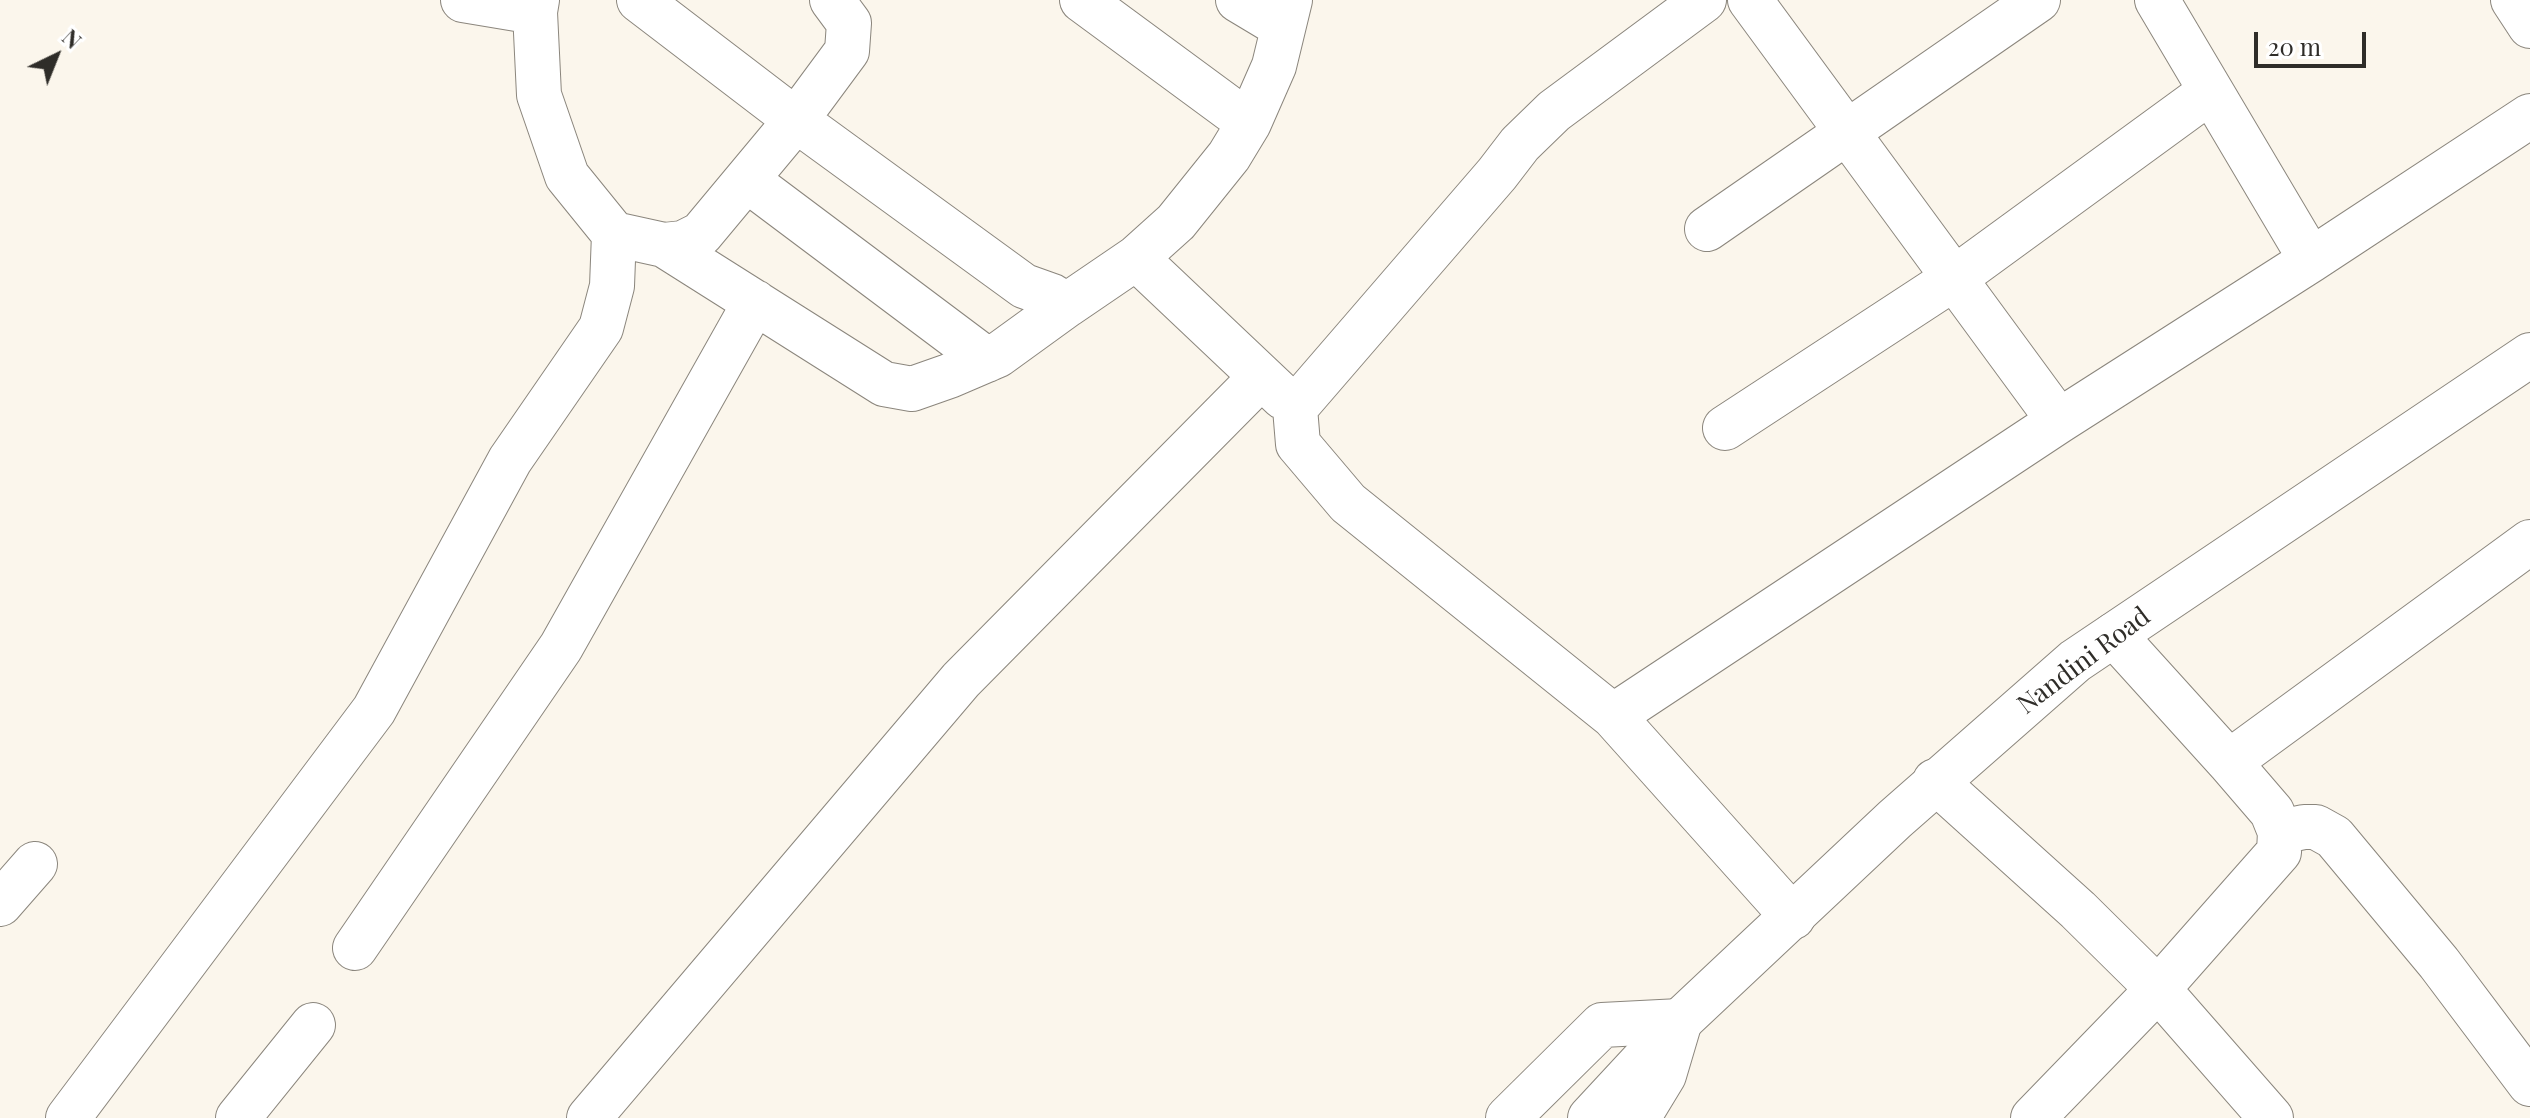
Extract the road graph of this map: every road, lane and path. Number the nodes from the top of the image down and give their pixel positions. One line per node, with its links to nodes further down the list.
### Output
1 (463, 0): 11 (street)
2 (639, 0): 16 (street)
3 (832, 0): 16 (street)
4 (1082, 0): 17 (street)
5 (1238, 0): 12 (street)
6 (1704, 0): 31 (street)
7 (1750, 0): 18 (street)
8 (2038, 0): 18 (street)
9 (2157, 0): 14 (street)
10 (2513, 0): 13 (street)
11 (536, 6): 21 (street)
12 (1287, 14): 17 (street)
13 (2530, 26)
14 (2211, 91): 24 (street); 25 (street)
15 (2530, 116): 24 (street)
16 (796, 120): 19 (street); 27 (street)
17 (1249, 123): 23 (street)
18 (1847, 131): 20 (street); 25 (street)
19 (747, 180): 22 (street); 29 (street)
20 (1707, 229)
21 (614, 234): 22 (street); 48 (street)
22 (664, 245): 26 (street)
23 (1136, 258): 27 (street); 30 (street)
24 (2311, 260): 32 (street)
25 (1956, 277): 32 (street); 33 (street)
26 (755, 302): 29 (street); 43 (street)
27 (1067, 305): 29 (street)
28 (2530, 355): 35 (street, Nandini Road)
29 (987, 360)
30 (1261, 377): 31 (street); 50 (street)
31 (1295, 408): 36 (street)
32 (2059, 421): 36 (street)
33 (1725, 428)
34 (2530, 542): 37 (street)
35 (2114, 635): 37 (street); 38 (street, Nandini Road)
36 (1613, 716): 42 (street)
37 (2229, 762): 39 (street)
38 (1935, 781): 42 (street, Nandini Road); 44 (street)
39 (2280, 832): 44 (street); 47 (street)
40 (35, 864): 41 (street)
41 (0, 904)
42 (1793, 917): 45 (street, Nandini Road)
43 (355, 948)
44 (2158, 989): 54 (street); 55 (street)
45 (1680, 1021): 51 (street); 52 (street, Nandini Road); 53 (street)
46 (313, 1025): 49 (street)
47 (2530, 1084)
48 (68, 1118)
49 (238, 1118)
50 (589, 1118)
51 (1508, 1118)
52 (1590, 1118)
53 (1638, 1118)
54 (2033, 1118)
55 (2271, 1118)

